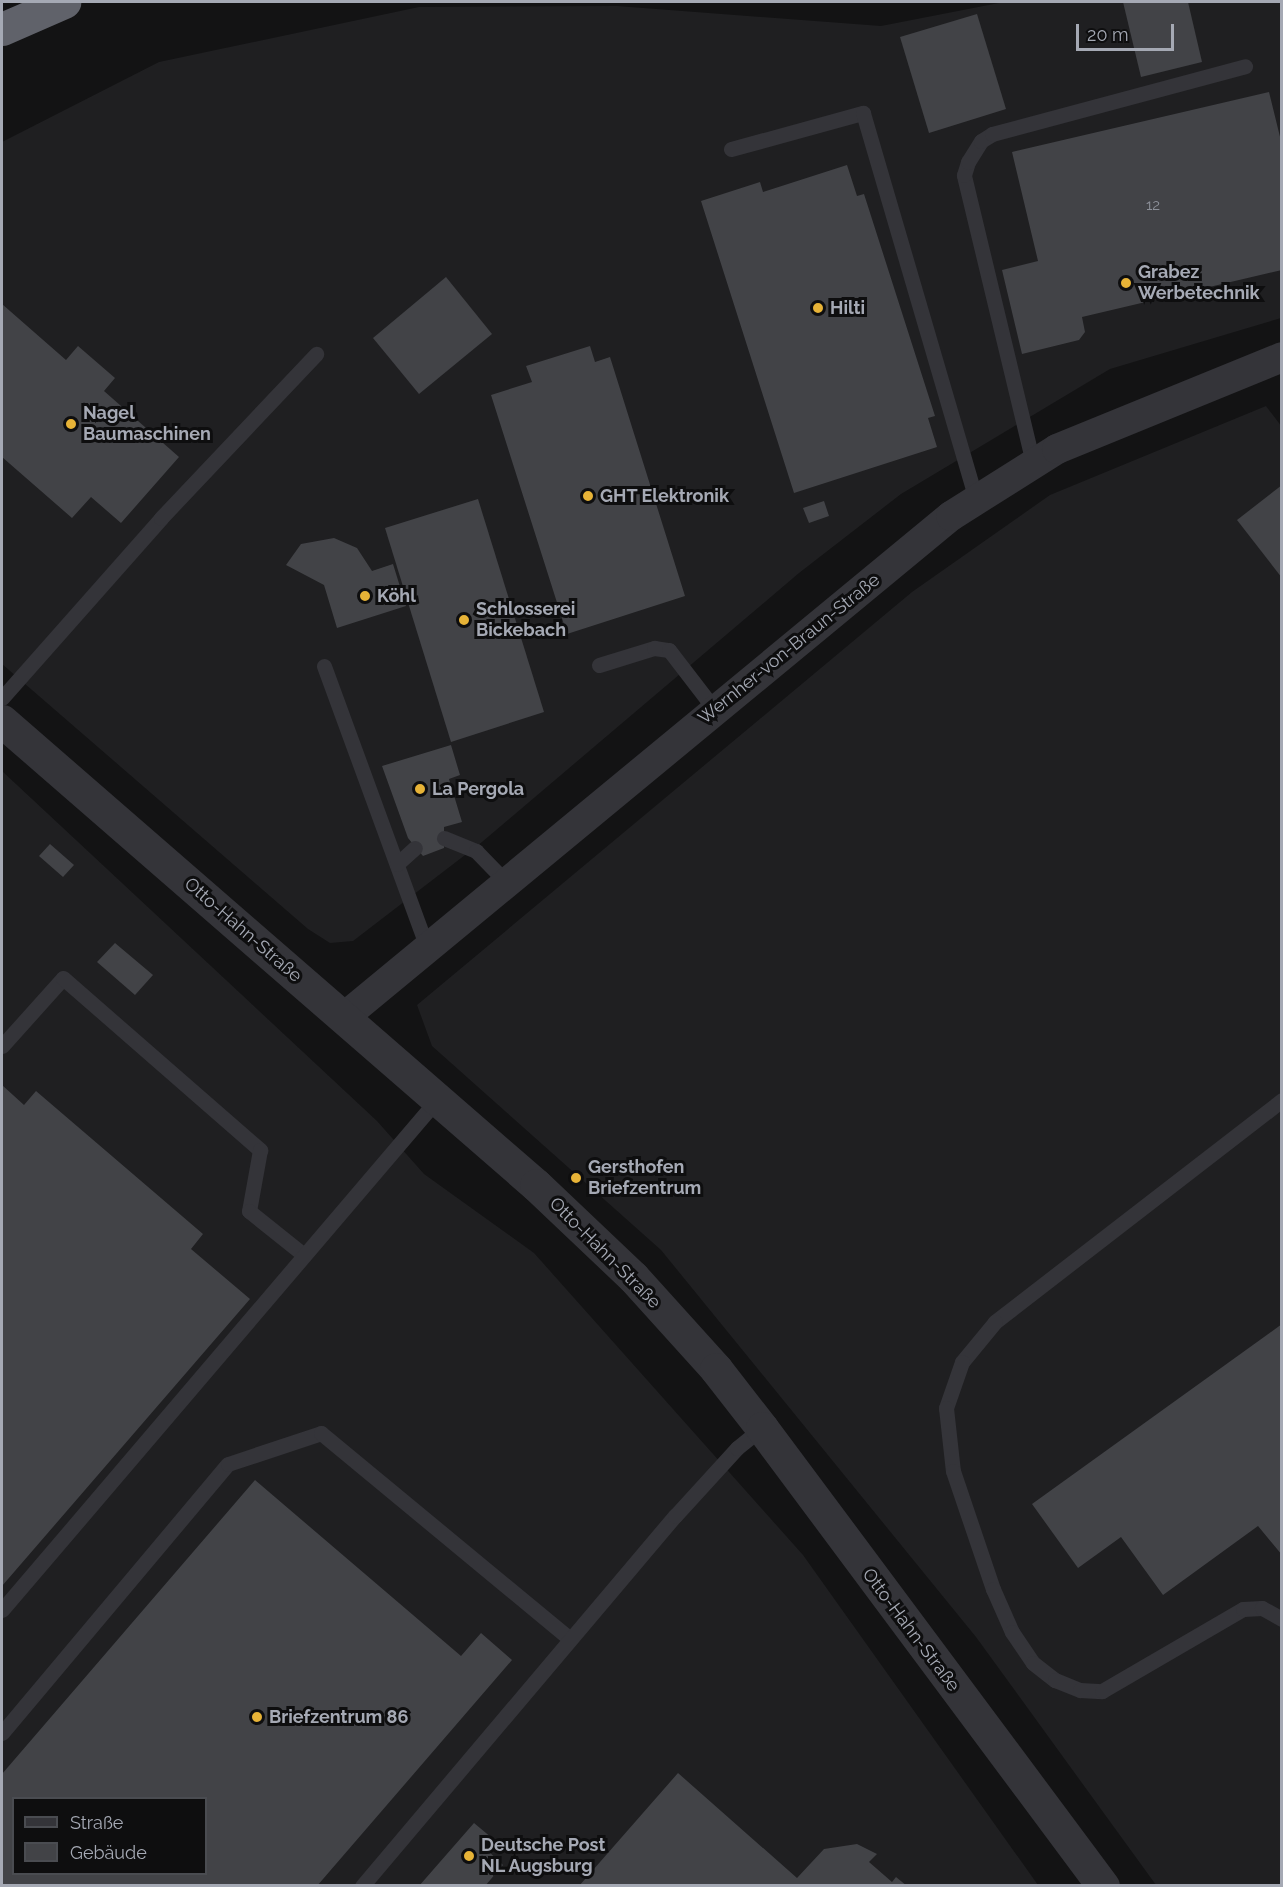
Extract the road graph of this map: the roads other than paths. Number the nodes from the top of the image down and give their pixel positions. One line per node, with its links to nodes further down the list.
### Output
1 (64, 2): 2 (highway)
2 (2, 29)
3 (1245, 66): 7 (lane)
4 (731, 149): 8 (lane)
5 (316, 354): 11 (lane)
6 (1281, 357): 7 (street, Wernher-von-Braun-Straße)
7 (1033, 464): 8 (street, Wernher-von-Braun-Straße)
8 (976, 499): 12 (street, Wernher-von-Braun-Straße)
9 (599, 665): 12 (lane)
10 (324, 666): 16 (lane)
11 (2, 698)
12 (715, 710): 17 (street, Wernher-von-Braun-Straße)
13 (2, 721): 19 (street, Otto-Hahn-Straße)
14 (444, 838): 17 (lane)
15 (416, 848): 16 (lane)
16 (397, 864): 18 (lane)
17 (506, 882): 18 (street, Wernher-von-Braun-Straße)
18 (427, 946): 19 (street, Wernher-von-Braun-Straße)
19 (344, 1018): 22 (street, Otto-Hahn-Straße)
20 (2, 1046): 23 (lane)
21 (1281, 1100): 26 (lane)
22 (436, 1101): 23 (lane); 24 (street, Otto-Hahn-Straße)
23 (304, 1255): 25 (lane)
24 (762, 1428): 27 (lane); 30 (street, Otto-Hahn-Straße)
25 (2, 1610)
26 (1281, 1619)
27 (570, 1639): 28 (lane); 29 (lane)
28 (2, 1733)
29 (363, 1886)
30 (1103, 1886)

